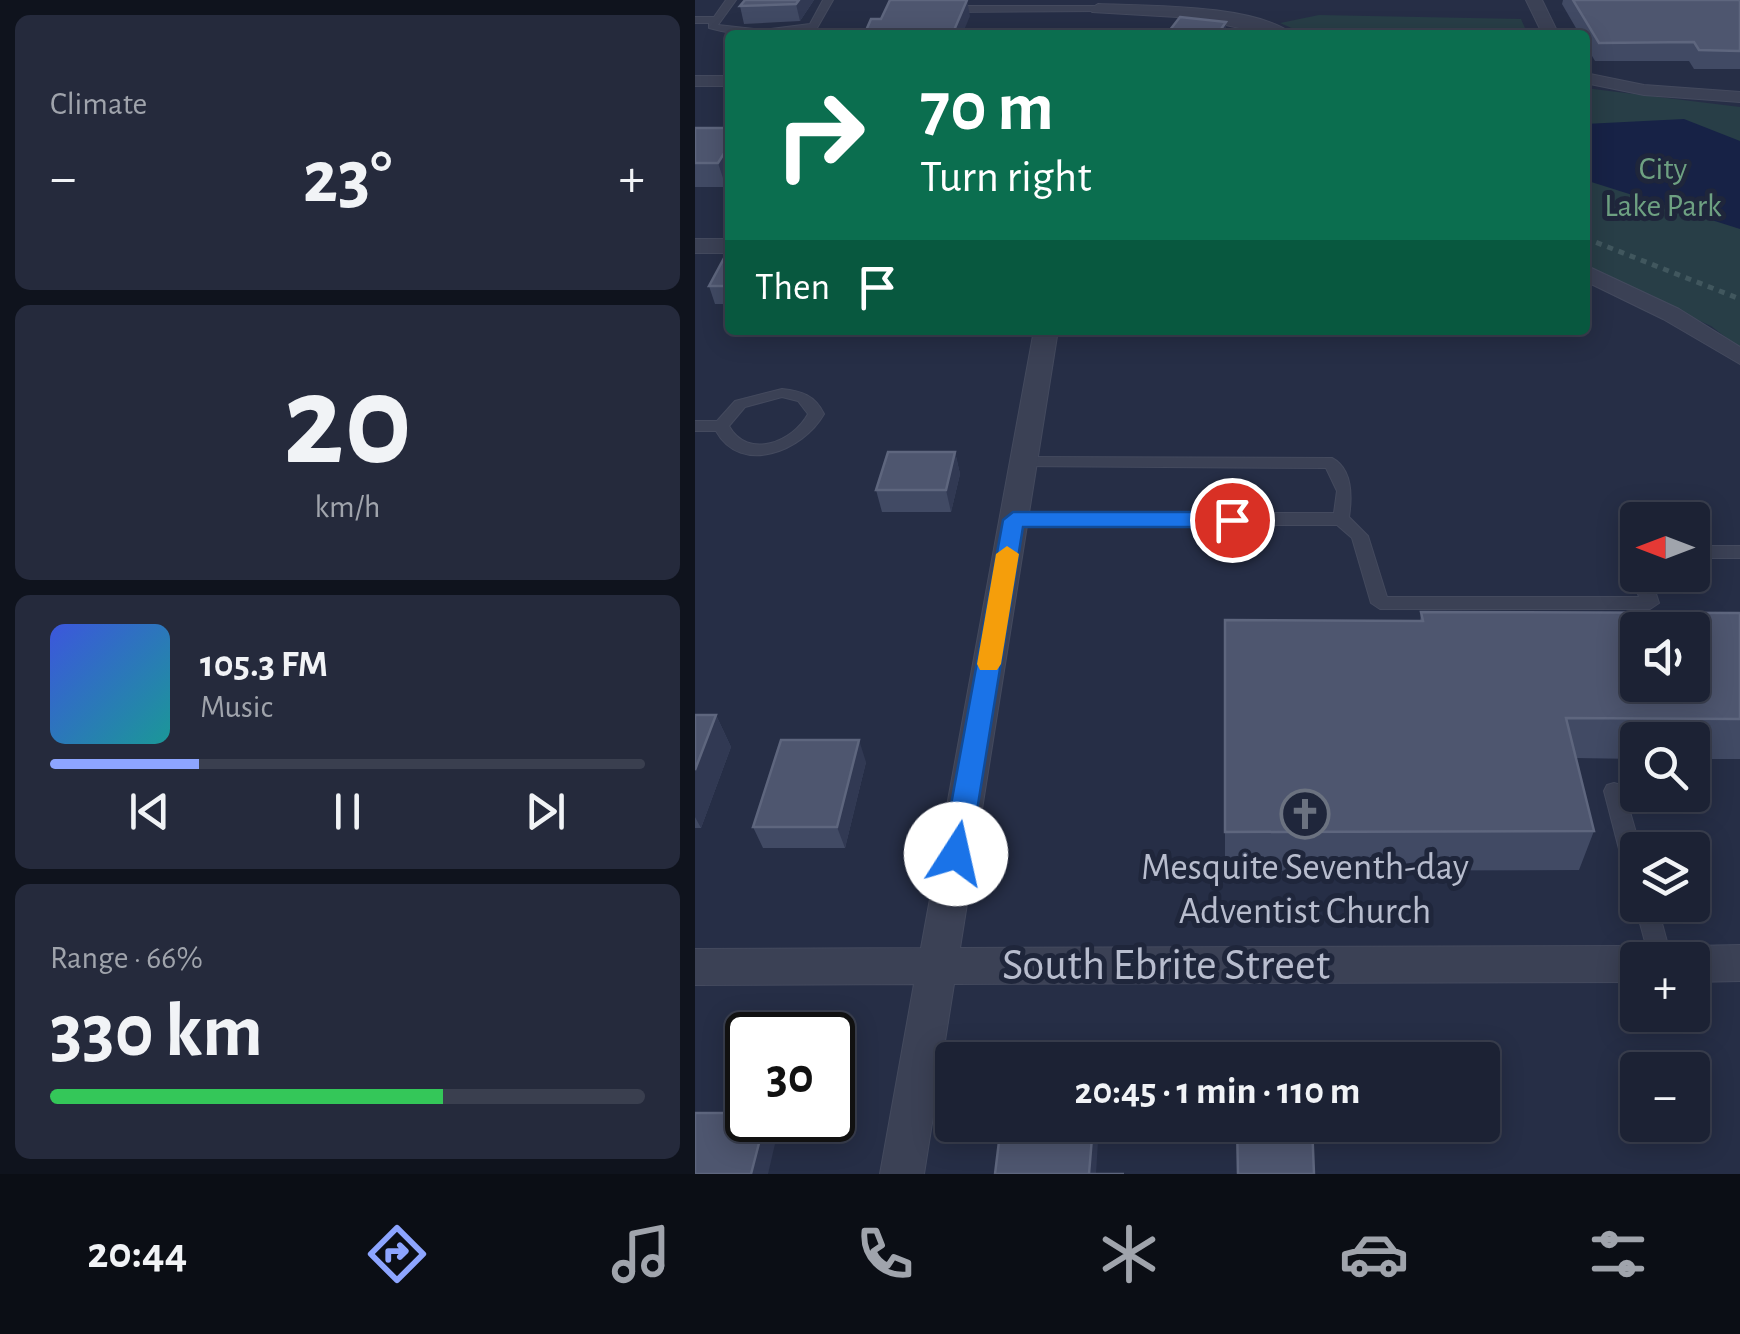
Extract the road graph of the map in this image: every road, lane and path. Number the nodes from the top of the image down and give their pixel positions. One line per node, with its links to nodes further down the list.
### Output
1 (731, 0): 7 (lane)
2 (828, 0): 9 (lane)
3 (1534, 0): 11 (street)
4 (945, 9): 5 (lane)
5 (1099, 11): 10 (street)
6 (695, 20): 7 (lane)
7 (716, 20): 8 (lane)
8 (725, 30)
9 (801, 30)
10 (1275, 30)
11 (1549, 30)
12 (1590, 79): 15 (street)
13 (695, 81): 14 (street)
14 (725, 81)
15 (1740, 97)
16 (1590, 240): 20 (path)
17 (695, 246): 18 (street)
18 (725, 246)
19 (1590, 274): 22 (street)
20 (1740, 299)
21 (1045, 335): 25 (street)
22 (1740, 358)
23 (695, 426): 24 (lane)
24 (721, 426): 24 (lane)
25 (1023, 462): 26 (street); 27 (lane)
26 (1013, 520): 27 (lane); 36 (street)
27 (1341, 520): 30 (lane)
28 (1710, 552): 29 (lane)
29 (1740, 552)
30 (1647, 592)
31 (1614, 791): 32 (lane)
32 (1625, 832)
33 (1620, 964): 36 (street, South Ebrite Street)
34 (1710, 964): 35 (street)
35 (1740, 964)
36 (937, 966): 37 (street, South Ebrite Street); 38 (street)
37 (695, 967)
38 (902, 1174)

